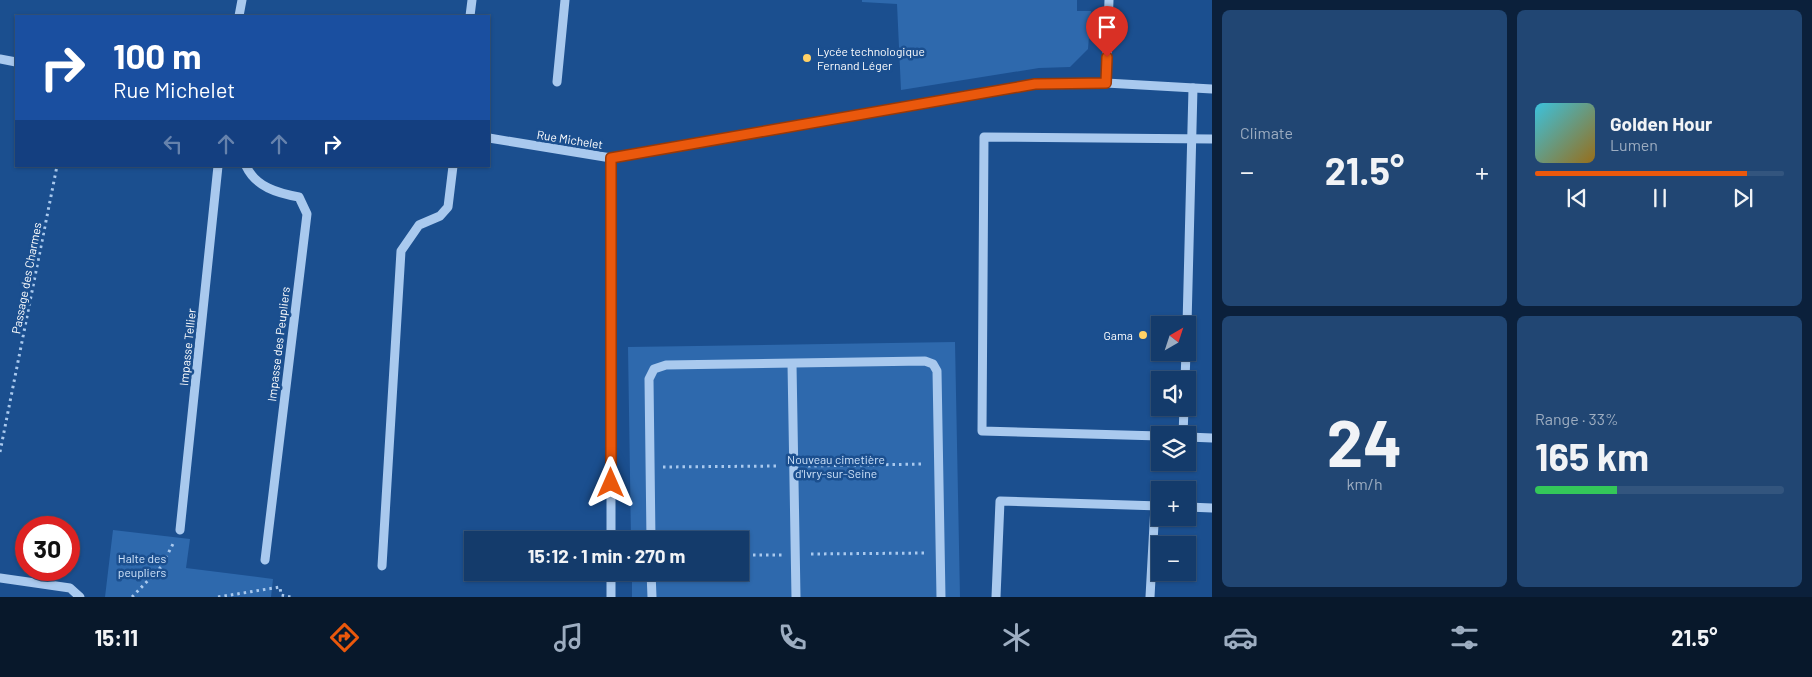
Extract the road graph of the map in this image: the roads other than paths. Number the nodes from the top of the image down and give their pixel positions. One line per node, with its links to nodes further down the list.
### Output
1 (242, 0): 5 (street)
2 (472, 0): 6 (street)
3 (565, 0): 9 (street)
4 (1110, 0): 10 (street)
5 (239, 15)
6 (470, 15)
7 (0, 59): 8 (street)
8 (15, 62)
9 (557, 82)
10 (1106, 83): 11 (street, Rue Michelet); 16 (street, Rue Michelet)
11 (1193, 88): 12 (street, Rue Michelet); 14 (street)
12 (1212, 89)
13 (490, 138): 16 (street, Rue Michelet)
14 (1192, 139): 15 (street); 20 (street); 22 (street)
15 (1212, 139)
16 (611, 158): 30 (street)
17 (218, 167): 29 (street, Impasse Tellier)
18 (246, 167): 32 (street, Impasse des Peupliers)
19 (453, 167): 33 (street)
20 (1187, 316)
21 (792, 364): 31 (street); 40 (street); 41 (street)
22 (1151, 436)
23 (1196, 437): 24 (street)
24 (1212, 438)
25 (1151, 506): 42 (street)
26 (1196, 507): 27 (street)
27 (1212, 508)
28 (1155, 526): 43 (street)
29 (180, 530)
30 (611, 531)
31 (651, 531)
32 (265, 560)
33 (382, 566)
34 (0, 578): 37 (street)
35 (611, 581): 38 (street)
36 (651, 581): 39 (street)
37 (80, 597)
38 (611, 597)
39 (652, 597)
40 (796, 597)
41 (941, 597)
42 (996, 597)
43 (1150, 597)

